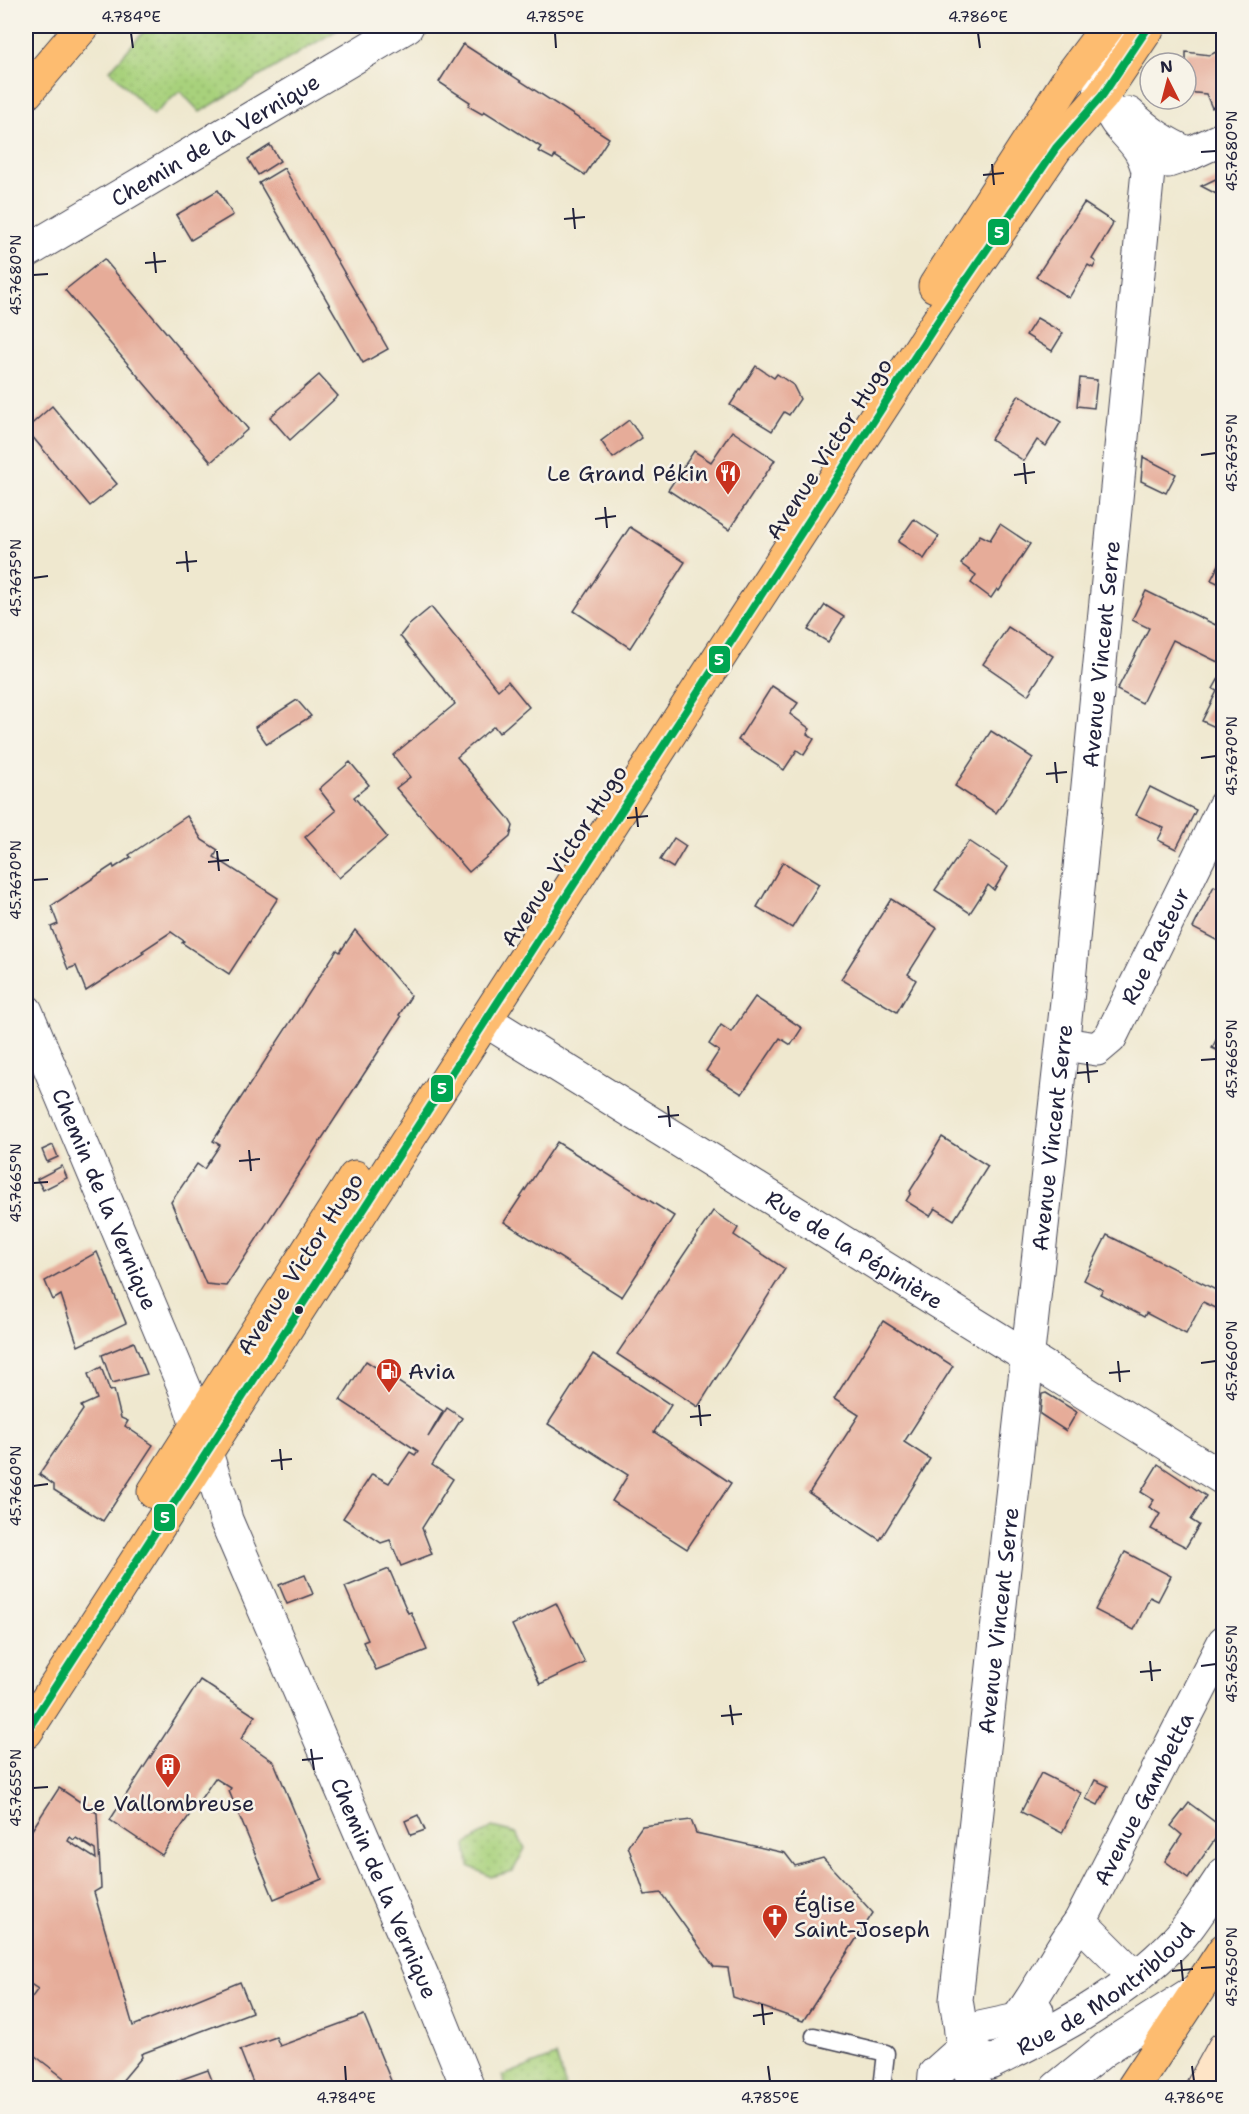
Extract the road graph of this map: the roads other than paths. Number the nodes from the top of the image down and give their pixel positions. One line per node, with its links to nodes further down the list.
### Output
1 (83, 26): 5 (main road)
2 (406, 26): 12 (street, Chemin de la Vernique)
3 (1108, 26): 18 (main road, Avenue Victor Hugo)
4 (1136, 33): 6 (main road, Avenue Victor Hugo); 10 (street)
5 (26, 93)
6 (1102, 96): 7 (street); 8 (main road, Avenue Victor Hugo)
7 (1118, 124): 8 (street); 11 (street)
8 (1068, 132): 15 (main road, Avenue Victor Hugo)
9 (1224, 138): 10 (street)
10 (1189, 154): 11 (street)
11 (1148, 171): 16 (street, Avenue Vincent Serre)
12 (26, 252)
13 (1224, 806): 16 (street, Rue Pasteur)
14 (26, 1011): 18 (street, Chemin de la Vernique)
15 (485, 1020): 17 (street, Rue de la Pépinière); 18 (main road, Avenue Victor Hugo)
16 (1063, 1044): 17 (street, Avenue Vincent Serre)
17 (1027, 1357): 19 (street, Rue de la Pépinière); 30 (street, Avenue Vincent Serre)
18 (202, 1438): 21 (main road, Avenue Victor Hugo); 22 (main road, Avenue Victor Hugo); 32 (street, Chemin de la Vernique)
19 (1224, 1479)
20 (1224, 1642): 24 (street, Avenue Gambetta)
21 (26, 1690)
22 (26, 1732)
23 (1224, 1874): 26 (street, Rue de Montribloud)
24 (1080, 1922): 26 (street); 28 (street, Avenue Gambetta)
25 (1224, 1950): 27 (main road)
26 (1123, 1987): 28 (street); 30 (street, Rue de Montribloud)
27 (1197, 1990): 36 (street); 37 (main road)
28 (1017, 2020): 30 (street)
29 (814, 2036): 33 (lane)
30 (963, 2040): 34 (street); 35 (street, Avenue Vincent Serre)
31 (1224, 2048): 38 (main road)
32 (468, 2088)
33 (882, 2088)
34 (934, 2088)
35 (975, 2088)
36 (1057, 2088)
37 (1133, 2088)
38 (1202, 2088)

